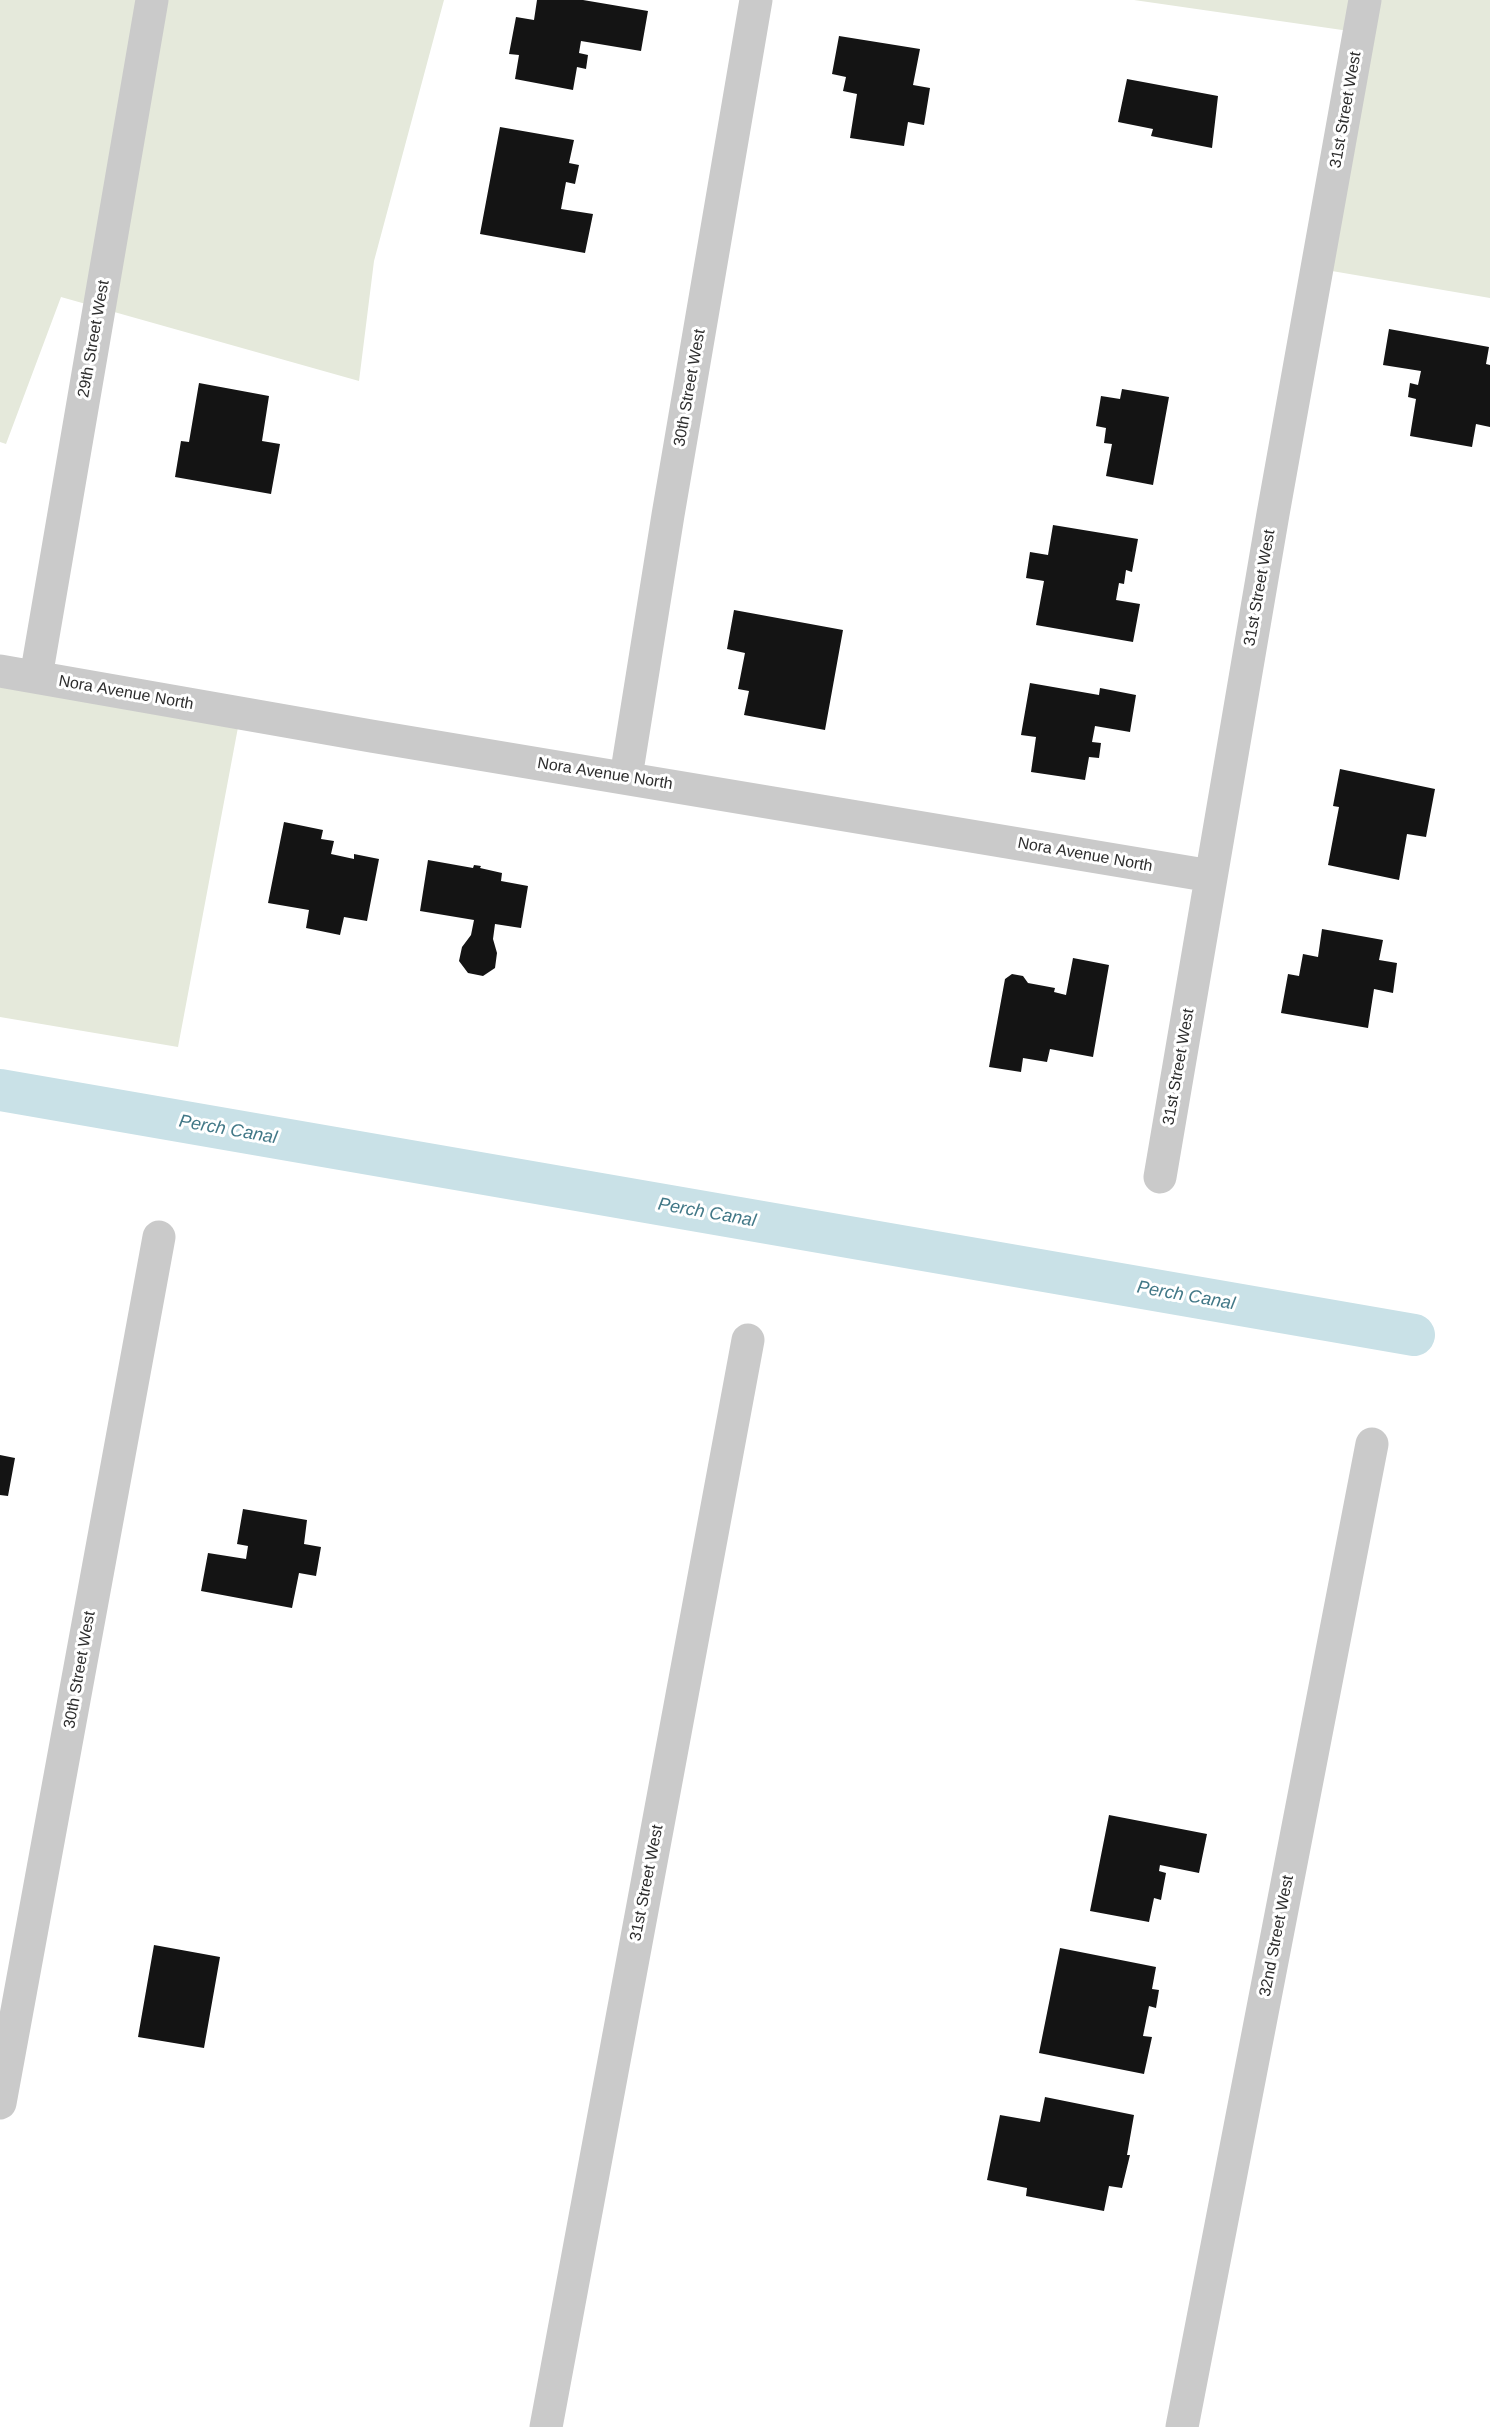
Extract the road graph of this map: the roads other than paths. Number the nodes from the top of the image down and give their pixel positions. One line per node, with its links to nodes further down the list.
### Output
1 (152, 0): 5 (street, 29th Street West)
2 (756, 0): 6 (street, 30th Street West)
3 (1365, 0): 7 (street, 31st Street West)
4 (0, 671): 5 (street, Nora Avenue North)
5 (36, 677): 6 (street, Nora Avenue North)
6 (626, 777): 7 (street, Nora Avenue North)
7 (1211, 876): 8 (street, 31st Street West)
8 (1160, 1177)
9 (159, 1237): 12 (street, 30th Street West)
10 (748, 1340): 13 (street, 31st Street West)
11 (1372, 1444): 14 (street, 32nd Street West)
12 (0, 2103)
13 (546, 2427)
14 (1182, 2427)

